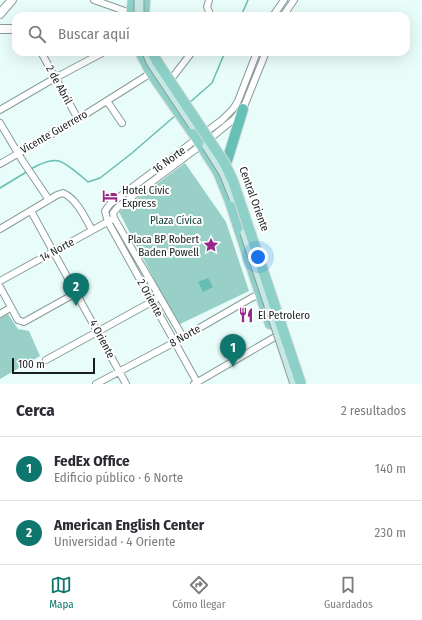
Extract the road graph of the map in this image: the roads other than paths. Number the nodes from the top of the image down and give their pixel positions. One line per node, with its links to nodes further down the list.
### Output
1 (12, 0): 18 (street)
2 (94, 0): 10 (street)
3 (133, 0): 11 (main road)
4 (139, 0): 12 (main road, bridge)
5 (145, 0): 13 (main road)
6 (150, 0): 14 (main road)
7 (209, 0): 15 (street)
8 (284, 0): 16 (street)
9 (294, 1): 17 (street)
10 (126, 12)
11 (134, 12)
12 (135, 12)
13 (144, 12)
14 (148, 12)
15 (209, 12)
16 (276, 12)
17 (286, 12)
18 (0, 14)
19 (0, 29): 20 (street)
20 (12, 29)
21 (42, 56): 31 (street, 2 de Abril)
22 (96, 56): 31 (street)
23 (142, 56): 30 (main road)
24 (149, 56): 73 (main road, bridge)
25 (154, 56): 74 (main road, bridge)
26 (158, 56): 32 (main road, Central Oriente)
27 (189, 56): 32 (street)
28 (255, 56): 39 (street)
29 (264, 56): 34 (street)
30 (151, 73): 33 (street, Vicente Guerrero); 40 (main road)
31 (55, 78): 35 (street); 36 (street, 2 de Abril)
32 (172, 78): 39 (main road, Central Oriente)
33 (107, 101): 36 (street, Vicente Guerrero); 38 (street)
34 (243, 108): 39 (street); 42 (highway)
35 (0, 110)
36 (78, 119): 41 (street, Vicente Guerrero)
37 (0, 123): 41 (street)
38 (122, 123)
39 (210, 134): 40 (street); 42 (main road, Central Oriente)
40 (199, 142): 44 (street, 16 Norte); 45 (street, 16 Norte); 58 (main road)
41 (18, 153): 43 (street, Vicente Guerrero); 46 (street)
42 (227, 161): 57 (main road, Central Oriente)
43 (0, 164)
44 (144, 178): 45 (street); 48 (street, 16 Norte)
45 (148, 184): 49 (street, 16 Norte)
46 (49, 200): 47 (street); 52 (street)
47 (31, 211): 51 (street); 53 (street, 4 Oriente)
48 (104, 211): 50 (street, 2 Oriente)
49 (113, 215): 50 (street, 14 Norte); 59 (street, 2 Oriente)
50 (108, 222): 52 (street, 14 Norte); 60 (street, 2 Oriente)
51 (0, 229)
52 (92, 230): 53 (street, 14 Norte)
53 (53, 252): 54 (street, 14 Norte); 56 (street, 4 Oriente)
54 (0, 281)
55 (0, 287): 61 (street)
56 (76, 293): 61 (street); 63 (street, 4 Oriente)
57 (275, 293): 58 (street, 8 Norte); 75 (main road, Central Oriente)
58 (261, 295): 64 (street, 8 Norte); 65 (main road)
59 (160, 297): 60 (street); 64 (street, 2 Oriente)
60 (152, 302): 63 (street); 66 (street, 2 Oriente)
61 (10, 308): 62 (street)
62 (0, 314)
63 (98, 331): 67 (street); 68 (street, 4 Oriente)
64 (183, 337): 66 (street, 8 Norte)
65 (275, 337): 69 (street); 72 (main road)
66 (175, 342): 68 (street, 8 Norte); 69 (street, 2 Oriente)
67 (46, 360)
68 (119, 372): 70 (street, 8 Norte); 71 (street, 4 Oriente)
69 (196, 383)
70 (96, 384)
71 (126, 384)
72 (292, 384)
73 (295, 384)
74 (301, 384)
75 (305, 384)

